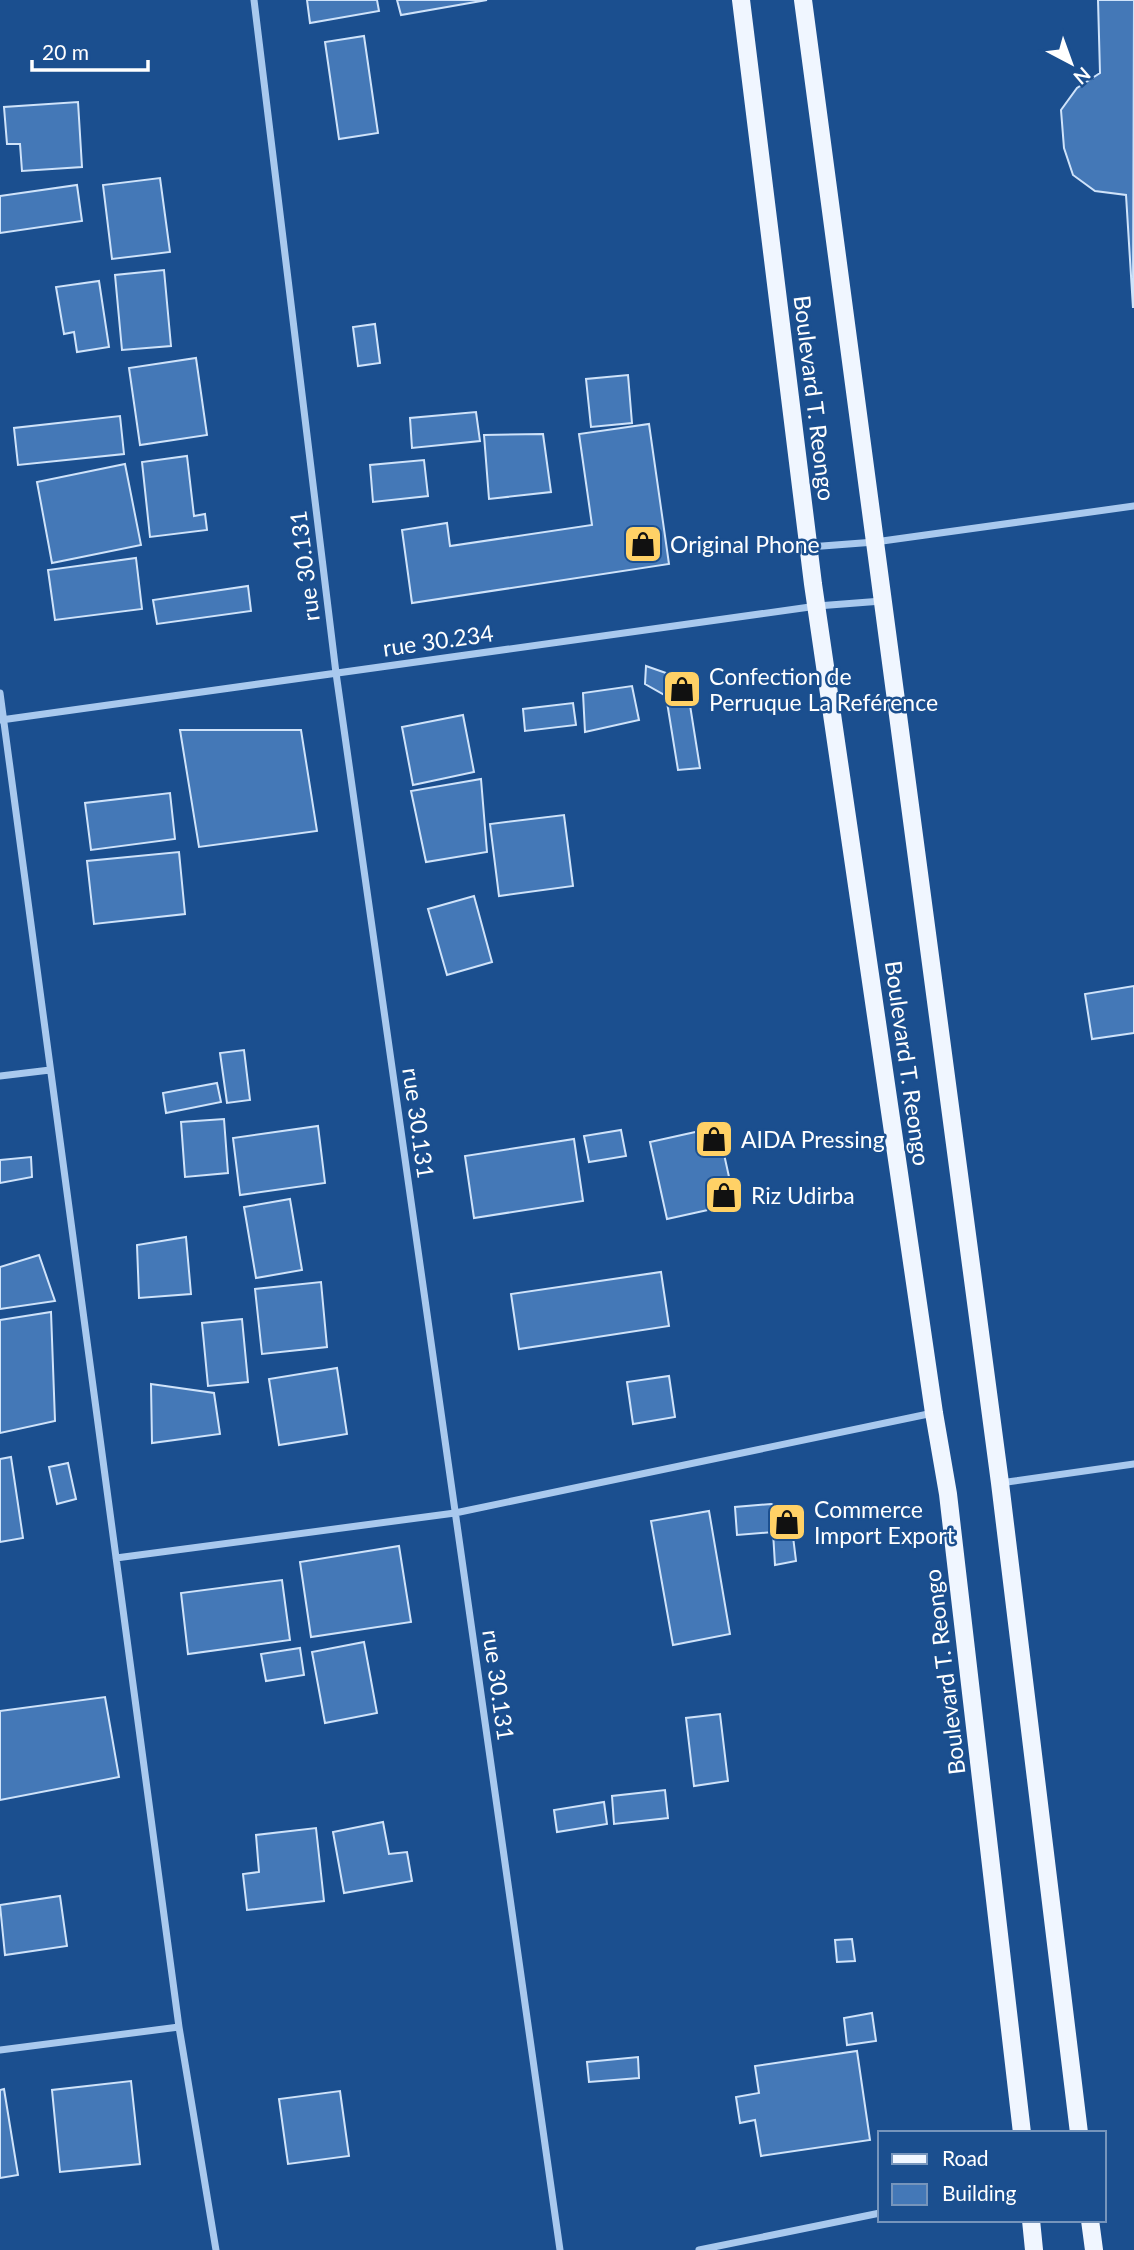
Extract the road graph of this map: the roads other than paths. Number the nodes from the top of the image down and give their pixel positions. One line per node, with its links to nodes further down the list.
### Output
1 (254, 0): 9 (street, rue 30.131)
2 (741, 0): 6 (main road, Boulevard T. Reongo)
3 (803, 0): 5 (main road, Boulevard T. Reongo)
4 (1134, 506): 5 (street)
5 (875, 541): 6 (street); 7 (main road, Boulevard T. Reongo)
6 (809, 547): 8 (main road, Boulevard T. Reongo)
7 (882, 601): 8 (street, rue 30.234); 16 (main road, Boulevard T. Reongo)
8 (817, 606): 9 (street, rue 30.234); 14 (main road, Boulevard T. Reongo)
9 (337, 673): 11 (street, rue 30.234); 17 (street, rue 30.131)
10 (0, 693): 11 (street)
11 (2, 720): 12 (street)
12 (50, 1070): 13 (street); 18 (street)
13 (0, 1076)
14 (934, 1413): 17 (street); 21 (main road, Boulevard T. Reongo)
15 (1134, 1464): 16 (street)
16 (1000, 1483): 22 (main road, Boulevard T. Reongo)
17 (455, 1513): 18 (street); 27 (street, rue 30.131)
18 (116, 1558): 19 (street)
19 (179, 2027): 20 (street); 26 (street)
20 (0, 2050)
21 (1022, 2131)
22 (1079, 2131)
23 (878, 2213): 28 (street)
24 (1031, 2222): 29 (main road)
25 (1090, 2222): 30 (main road)
26 (216, 2250)
27 (560, 2250)
28 (699, 2250)
29 (1034, 2250)
30 (1094, 2250)

